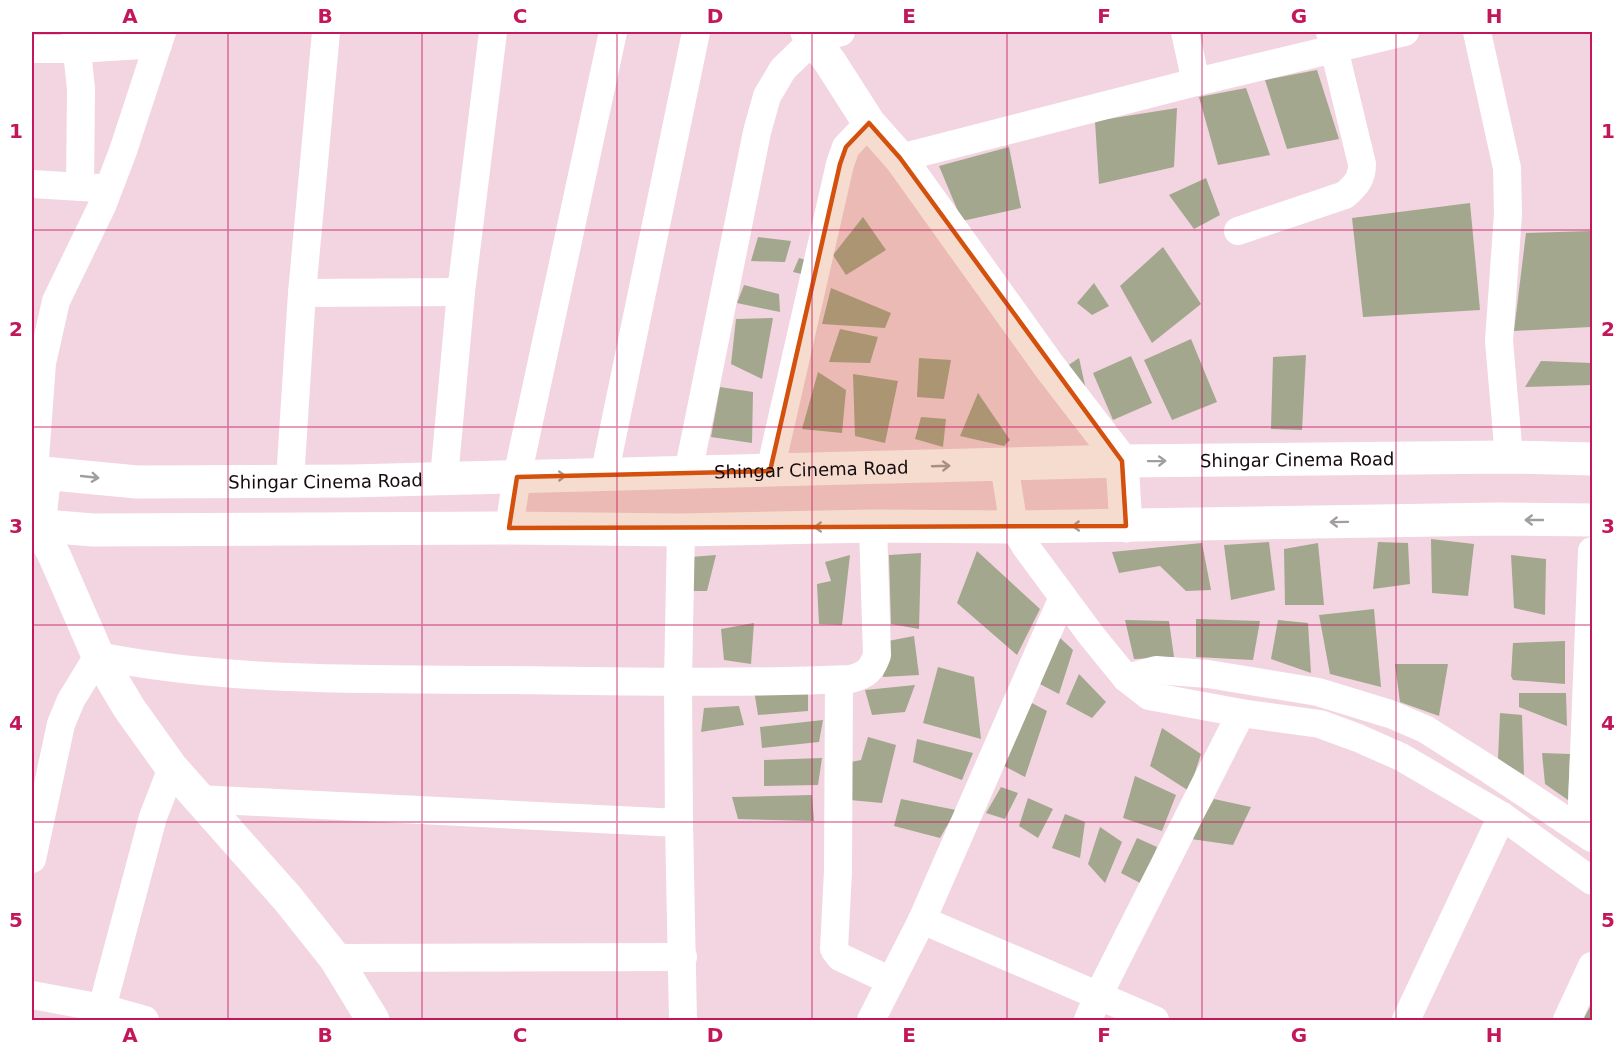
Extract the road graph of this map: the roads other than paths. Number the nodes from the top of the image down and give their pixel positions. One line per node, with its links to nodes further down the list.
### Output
1 (326, 32): 21 (street)
2 (493, 32): 20 (street)
3 (613, 32): 30 (street)
4 (696, 32): 29 (street)
5 (1185, 32): 13 (street)
6 (1405, 32): 10 (street)
7 (1477, 32): 22 (street)
8 (160, 38): 9 (street); 18 (street)
9 (77, 40): 12 (street); 17 (street)
10 (1332, 40): 13 (street); 19 (street)
11 (809, 44): 14 (street); 28 (street)
12 (32, 50)
13 (1196, 82): 15 (street)
14 (858, 134): 15 (street); 26 (street)
15 (900, 158): 24 (street)
16 (32, 184): 17 (street)
17 (80, 187): 18 (street)
18 (108, 189): 27 (street)
19 (1238, 231)
20 (461, 292): 21 (street); 31 (street)
21 (302, 293): 32 (street)
22 (1509, 457): 23 (street, Shingar Cinema Road); 24 (street, Shingar Cinema Road, one-way to 22)
23 (1593, 459)
24 (1122, 461): 25 (street, Shingar Cinema Road); 35 (street)
25 (1004, 464): 26 (street, Shingar Cinema Road, one-way to 25); 36 (street)
26 (770, 471): 28 (street, Shingar Cinema Road)
27 (37, 472): 32 (street, Shingar Cinema Road, one-way to 32); 39 (street)
28 (688, 473): 29 (street, Shingar Cinema Road)
29 (604, 476): 30 (street, Shingar Cinema Road, one-way to 29)
30 (516, 477): 31 (street, Shingar Cinema Road); 37 (street)
31 (444, 478): 32 (street, Shingar Cinema Road)
32 (290, 480)
33 (1593, 520): 35 (street, one-way to 35)
34 (873, 526): 36 (street); 38 (street, one-way to 38); 44 (street)
35 (1126, 526): 36 (street, one-way to 36)
36 (1014, 527): 41 (street)
37 (508, 528): 38 (street); 39 (street)
38 (681, 530): 45 (street)
39 (34, 534): 42 (street)
40 (1593, 551): 52 (street)
41 (1063, 597): 43 (street); 55 (street)
42 (92, 665): 45 (street); 47 (street); 48 (street)
43 (1126, 678): 46 (street); 52 (street)
44 (839, 680): 45 (street); 59 (street)
45 (678, 681): 51 (street)
46 (1241, 713): 50 (street); 62 (street)
47 (167, 780): 49 (street); 61 (street); 64 (street)
48 (38, 795): 53 (street)
49 (198, 799): 51 (street); 57 (street)
50 (1502, 816): 54 (street); 69 (street)
51 (679, 823): 56 (street)
52 (1587, 834)
53 (32, 859)
54 (1593, 881)
55 (922, 920): 59 (street); 62 (street)
56 (683, 957): 57 (street); 66 (street)
57 (335, 958): 65 (street)
58 (1593, 966): 70 (street)
59 (891, 981): 67 (street)
60 (32, 995): 61 (street)
61 (102, 1008): 63 (street)
62 (1093, 1008): 68 (street)
63 (145, 1020)
64 (349, 1020)
65 (373, 1020)
66 (683, 1020)
67 (871, 1020)
68 (1155, 1020)
69 (1406, 1020)
70 (1567, 1020)

